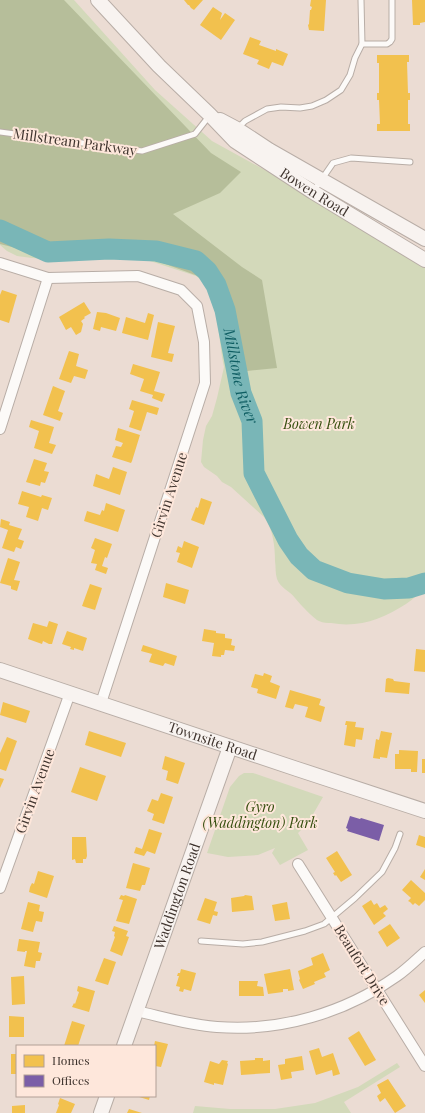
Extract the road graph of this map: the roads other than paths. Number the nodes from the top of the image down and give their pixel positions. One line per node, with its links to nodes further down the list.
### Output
1 (98, 0): 5 (street, Bowen Road)
2 (361, 0): 4 (lane)
3 (392, 0): 4 (lane)
4 (362, 44): 7 (lane)
5 (210, 115): 6 (lane, Millstream Parkway); 7 (street, Bowen Road)
6 (0, 132)
7 (234, 133): 9 (street, Bowen Road); 10 (street, Bowen Road)
8 (410, 162): 9 (lane)
9 (321, 179): 10 (lane); 11 (street, Bowen Road)
10 (313, 192): 12 (street, Bowen Road)
11 (425, 239)
12 (425, 260)
13 (0, 263): 14 (street)
14 (48, 278): 15 (street); 18 (street, Girvin Avenue)
15 (0, 430)
16 (0, 670): 17 (street, Townsite Road)
17 (70, 693): 18 (street, Townsite Road); 23 (street, Girvin Avenue)
18 (101, 703): 19 (street, Townsite Road)
19 (230, 747): 20 (street, Townsite Road); 28 (street, Waddington Road)
20 (425, 811)
21 (400, 834): 24 (lane)
22 (298, 864): 24 (street, Beaufort Drive)
23 (1, 884)
24 (332, 918): 25 (lane); 27 (street, Beaufort Drive)
25 (200, 940)
26 (425, 952): 27 (street)
27 (378, 989): 28 (street); 30 (street, Beaufort Drive)
28 (136, 1011): 29 (street, Waddington Road)
29 (124, 1045)
30 (425, 1066)
31 (107, 1097): 32 (street)
32 (101, 1113)

